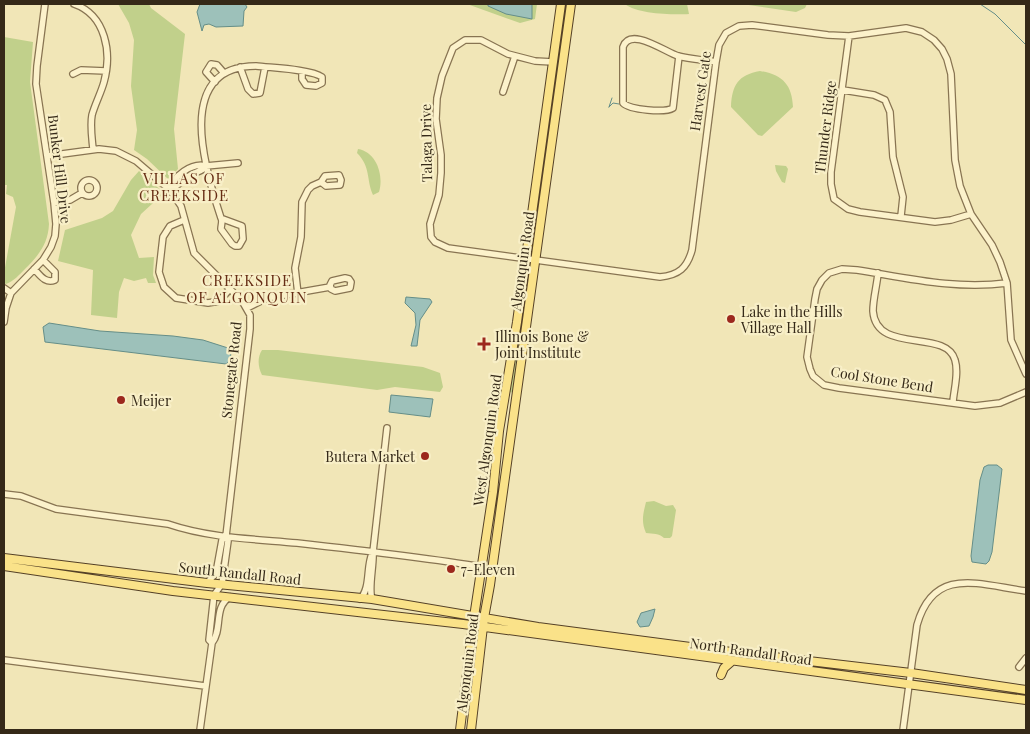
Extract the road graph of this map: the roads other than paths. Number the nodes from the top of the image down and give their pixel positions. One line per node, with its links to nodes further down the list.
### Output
1 (45, 4): 20 (street, Bunker Hill Drive)
2 (74, 4): 12 (street)
3 (561, 4): 8 (main road, West Algonquin Road)
4 (570, 4): 33 (main road, Algonquin Road)
5 (849, 36): 9 (street, Harvest Gate); 17 (street, Thunder Ridge); 27 (street, Harvest Gate)
6 (515, 56): 8 (street, Talaga Drive); 18 (street); 31 (street, Talaga Drive)
7 (679, 56): 7 (street); 9 (street)
8 (553, 62): 31 (main road, West Algonquin Road)
9 (716, 62): 33 (street, Harvest Gate)
10 (265, 67): 11 (street); 11 (street); 13 (street)
11 (240, 68): 14 (street)
12 (106, 71): 15 (street); 19 (street)
13 (302, 72)
14 (224, 73): 16 (street); 16 (street)
15 (73, 74)
16 (215, 82): 22 (street)
17 (843, 90): 28 (street); 28 (street, Thunder Ridge)
18 (503, 92)
19 (93, 150): 20 (street, Stonegate Road); 24 (street, Stonegate Road)
20 (47, 156): 26 (street, Bunker Hill Drive)
21 (238, 163): 22 (street)
22 (206, 166): 24 (street); 29 (street)
23 (322, 182): 41 (street)
24 (170, 190): 30 (street, Stonegate Road)
25 (82, 193): 26 (street)
26 (54, 203): 32 (street, Bunker Hill Drive)
27 (971, 214): 28 (street, Thunder Ridge); 36 (street, Harvest Gate)
28 (901, 216)
29 (222, 219): 29 (street)
30 (184, 220): 39 (street, Stonegate Road); 39 (street)
31 (526, 259): 33 (street, Talaga Drive); 53 (main road, West Algonquin Road)
32 (43, 260): 34 (street, Bunker Hill Drive); 34 (street)
33 (534, 260): 62 (main road, Algonquin Road)
34 (34, 269): 40 (street, Bunker Hill Drive)
35 (878, 273): 36 (street, Cool Stone Bend); 46 (street); 46 (street, Cool Stone Bend)
36 (1007, 283): 44 (street, Harvest Gate)
37 (330, 287): 41 (street)
38 (4, 288): 40 (street)
39 (230, 289): 42 (street, Stonegate Road)
40 (11, 293): 43 (street, Bunker Hill Drive)
41 (298, 294): 42 (street)
42 (247, 308): 49 (street, Stonegate Road)
43 (4, 322)
44 (1026, 374)
45 (1026, 392): 46 (street, Cool Stone Bend)
46 (953, 402)
47 (387, 428): 50 (street)
48 (4, 494): 49 (street)
49 (226, 536): 50 (street); 54 (street, Stonegate Road); 55 (street, Stonegate Road)
50 (373, 552): 53 (street); 59 (street); 60 (street)
51 (4, 558): 54 (main road, South Randall Road)
52 (4, 566): 57 (main road, South Randall Road)
53 (483, 567): 61 (main road, West Algonquin Road)
54 (207, 583): 55 (main road, South Randall Road)
55 (222, 584): 57 (street, Stonegate Road); 59 (main road, South Randall Road)
56 (1026, 591): 70 (street)
57 (214, 595): 58 (main road, South Randall Road); 65 (street)
58 (230, 597): 63 (main road, South Randall Road); 65 (street)
59 (360, 599): 60 (main road, South Randall Road)
60 (372, 599): 61 (main road, South Randall Road)
61 (474, 617): 62 (main road, North Randall Road); 63 (main road, West Algonquin Road)
62 (484, 618): 64 (main road, Algonquin Road); 70 (main road, North Randall Road)
63 (472, 625): 64 (main road, North Randall Road); 72 (main road, West Algonquin Road)
64 (483, 627): 68 (main road, North Randall Road); 79 (main road, Algonquin Road)
65 (212, 644): 74 (street)
66 (1026, 658): 69 (street)
67 (4, 660): 74 (street)
68 (732, 661): 71 (main road); 73 (main road, North Randall Road)
69 (1019, 666)
70 (911, 673): 73 (street); 75 (main road, North Randall Road)
71 (721, 675)
72 (466, 681): 77 (main road, West Algonquin Road); 79 (main road)
73 (910, 685): 76 (main road, North Randall Road); 80 (street)
74 (205, 686): 78 (street)
75 (1026, 690)
76 (1026, 700)
77 (461, 729)
78 (200, 730)
79 (471, 730)
80 (902, 730)

